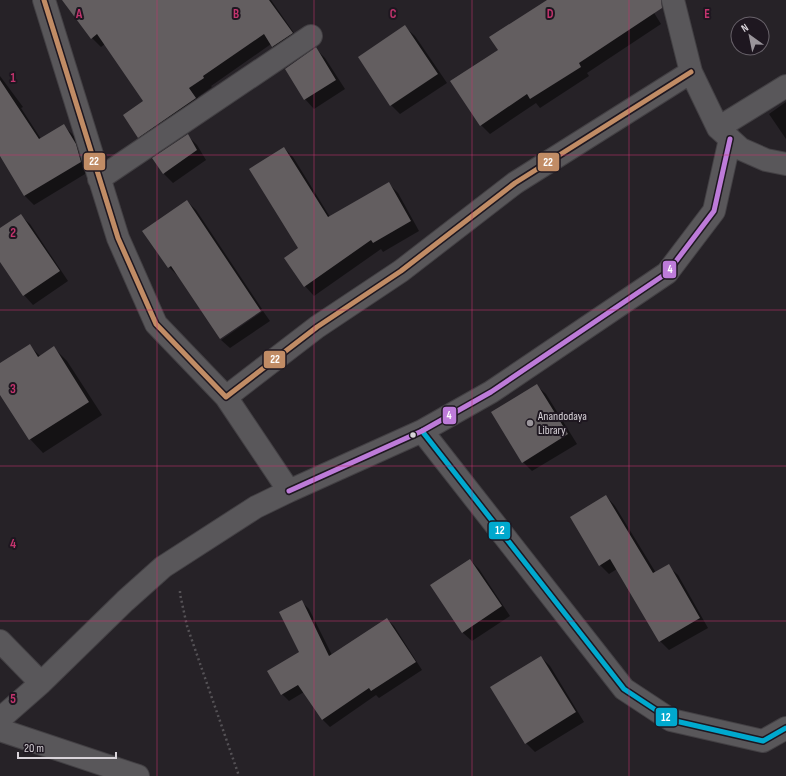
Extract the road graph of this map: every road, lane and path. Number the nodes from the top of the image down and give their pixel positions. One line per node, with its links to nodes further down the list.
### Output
1 (44, 0): 8 (street)
2 (673, 0): 4 (street)
3 (311, 36): 8 (street)
4 (691, 72): 6 (street); 9 (street)
5 (786, 86): 6 (street)
6 (724, 134): 7 (street); 10 (street)
7 (786, 164)
8 (99, 179): 9 (street)
9 (226, 397): 11 (street)
10 (422, 431): 11 (street); 16 (street)
11 (288, 491): 12 (street)
12 (194, 547): 14 (street); 19 (path)
13 (0, 641): 14 (street)
14 (41, 683): 15 (street)
15 (0, 718)
16 (786, 728)
17 (0, 730): 18 (street)
18 (138, 776)
19 (238, 776)

